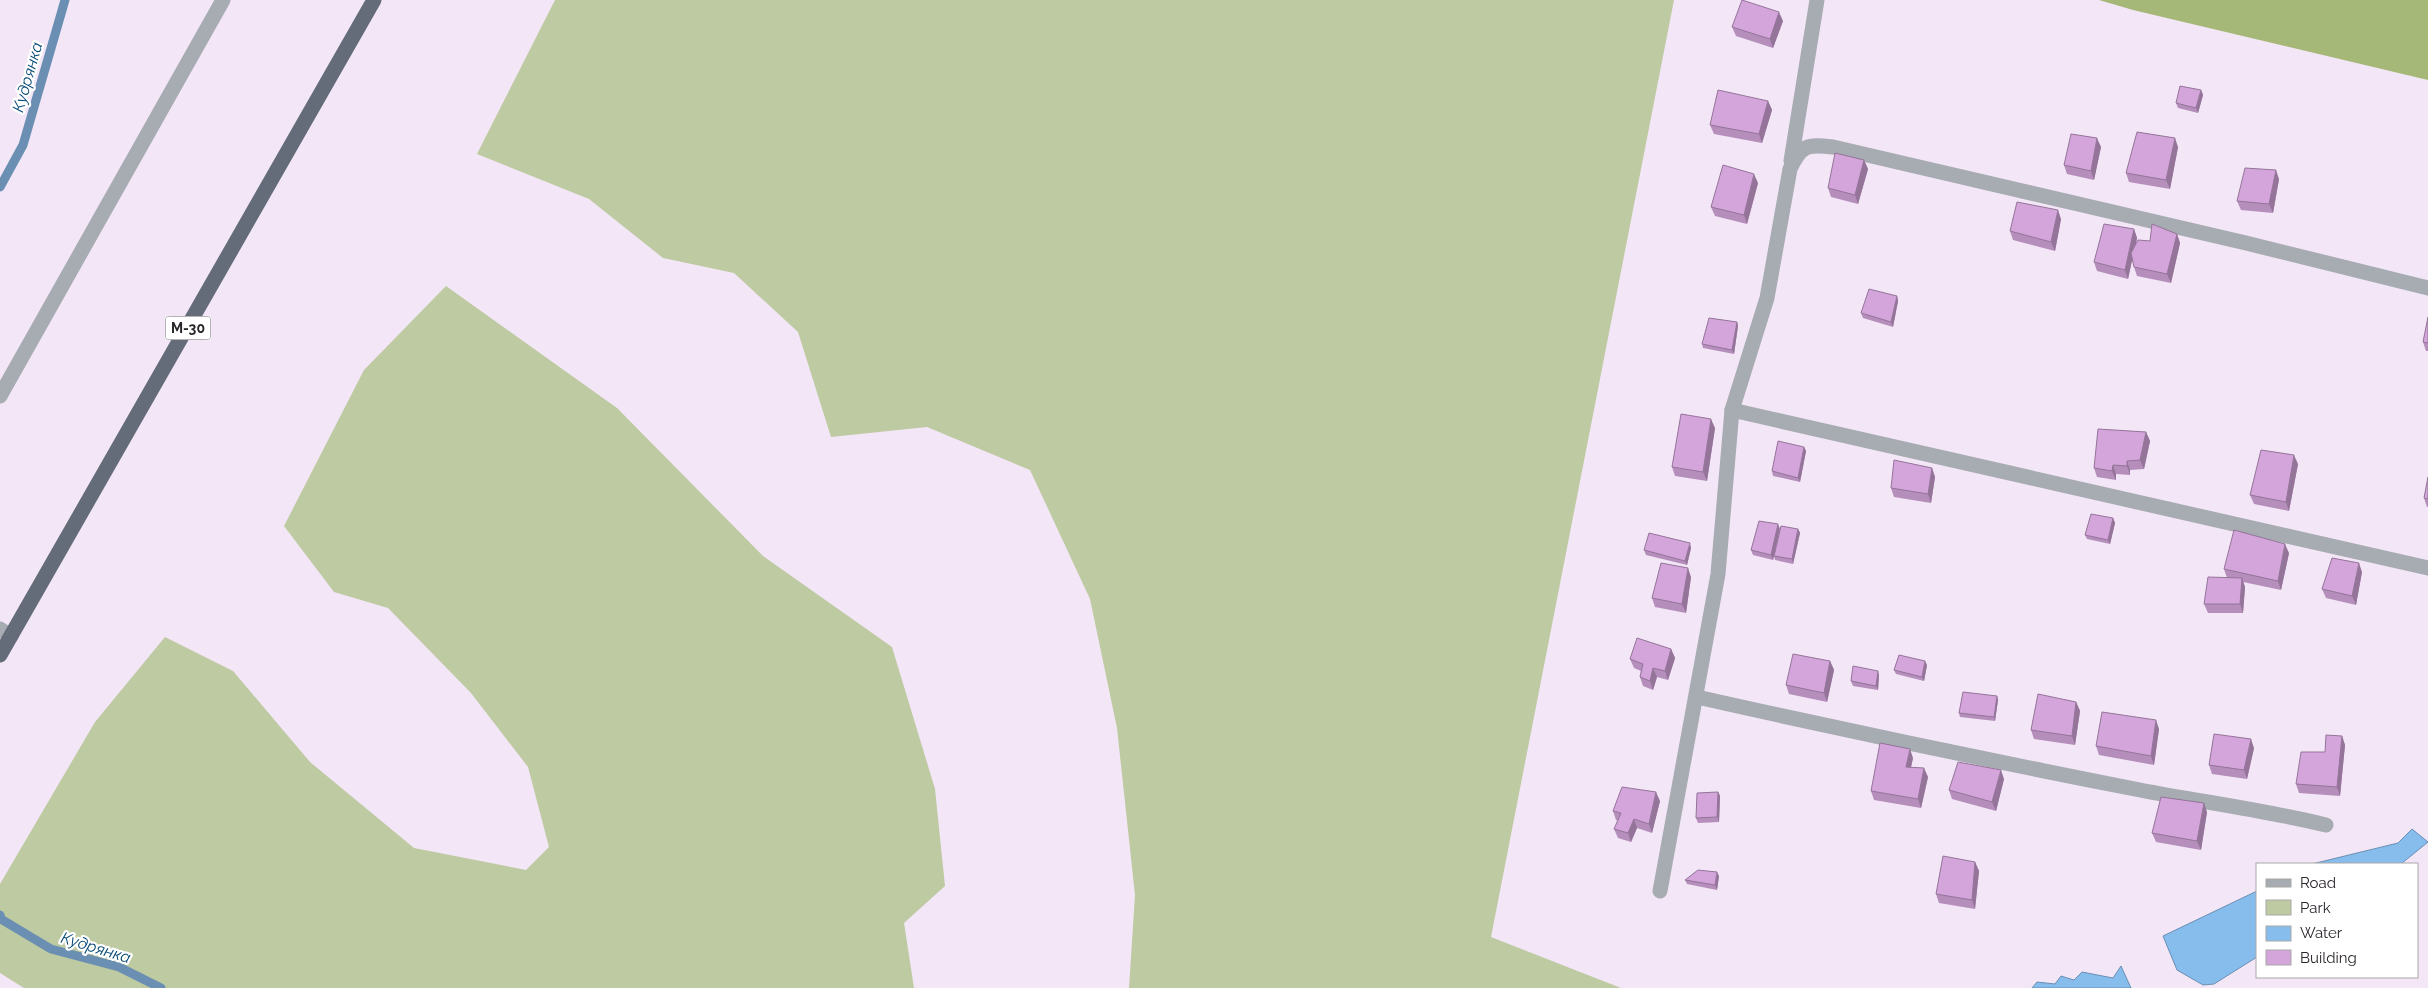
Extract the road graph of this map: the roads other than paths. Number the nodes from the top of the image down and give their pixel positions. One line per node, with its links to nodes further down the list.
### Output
1 (223, 0): 6 (street)
2 (374, 0): 9 (highway, М-30)
3 (1817, 0): 4 (street)
4 (1790, 170): 5 (street); 7 (street)
5 (2428, 288)
6 (0, 396)
7 (1732, 410): 8 (street); 11 (street)
8 (2428, 568)
9 (5, 632): 10 (highway, М-30)
10 (0, 654)
11 (1696, 697): 12 (street); 13 (street)
12 (2326, 825)
13 (1660, 891)

